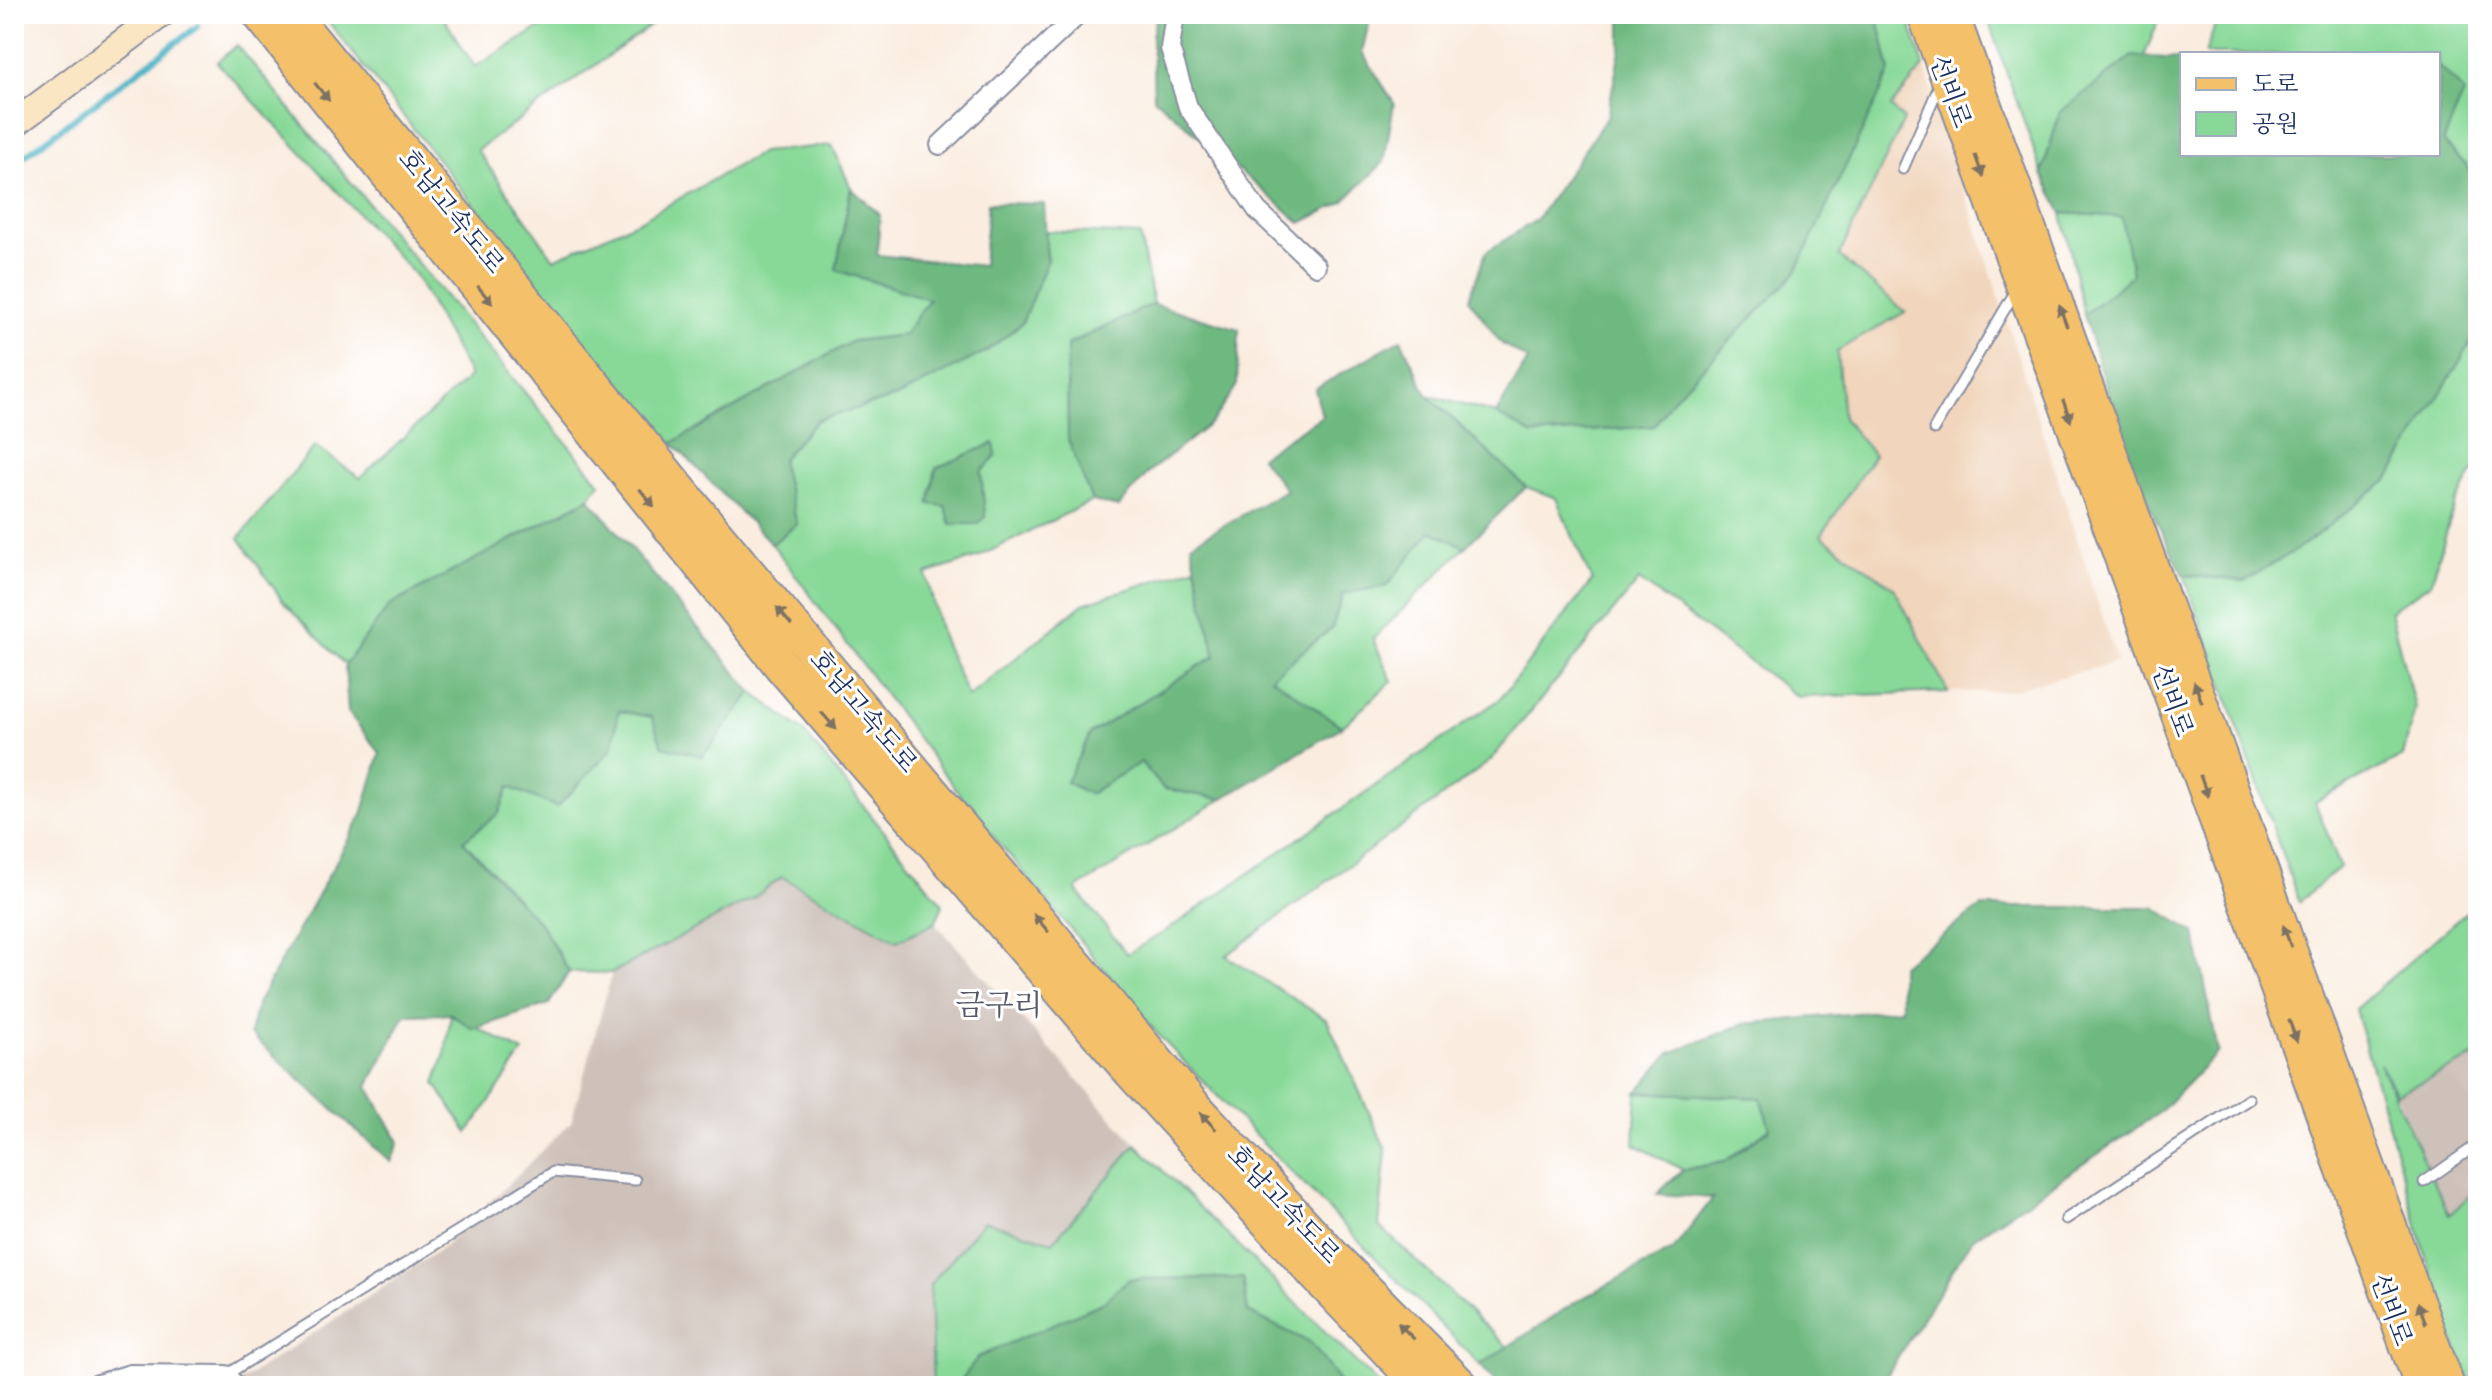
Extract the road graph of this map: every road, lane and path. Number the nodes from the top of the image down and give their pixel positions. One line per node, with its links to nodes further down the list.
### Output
1 (161, 14): 8 (street)
2 (1079, 14): 9 (street)
3 (1175, 14): 11 (street)
4 (1923, 14): 7 (main road, 선비로)
5 (1953, 14): 24 (main road, 선비로, one-way to 5)
6 (275, 20): 21 (highway, 호남고속도로, one-way to 21); 22 (highway, 호남고속도로, one-way to 6)
7 (1945, 73): 10 (lane); 12 (main road, 선비로, one-way to 12)
8 (14, 124)
9 (940, 145)
10 (1903, 169)
11 (1316, 266)
12 (2021, 282): 13 (lane); 23 (main road, 선비로, one-way to 23)
13 (1934, 429)
14 (2249, 1099): 18 (lane)
15 (2478, 1144): 17 (lane)
16 (635, 1180): 19 (lane)
17 (2424, 1182)
18 (2066, 1219)
19 (231, 1381): 20 (street)
20 (92, 1386)
21 (1422, 1386)
22 (1461, 1386)
23 (2420, 1386)
24 (2449, 1386)

